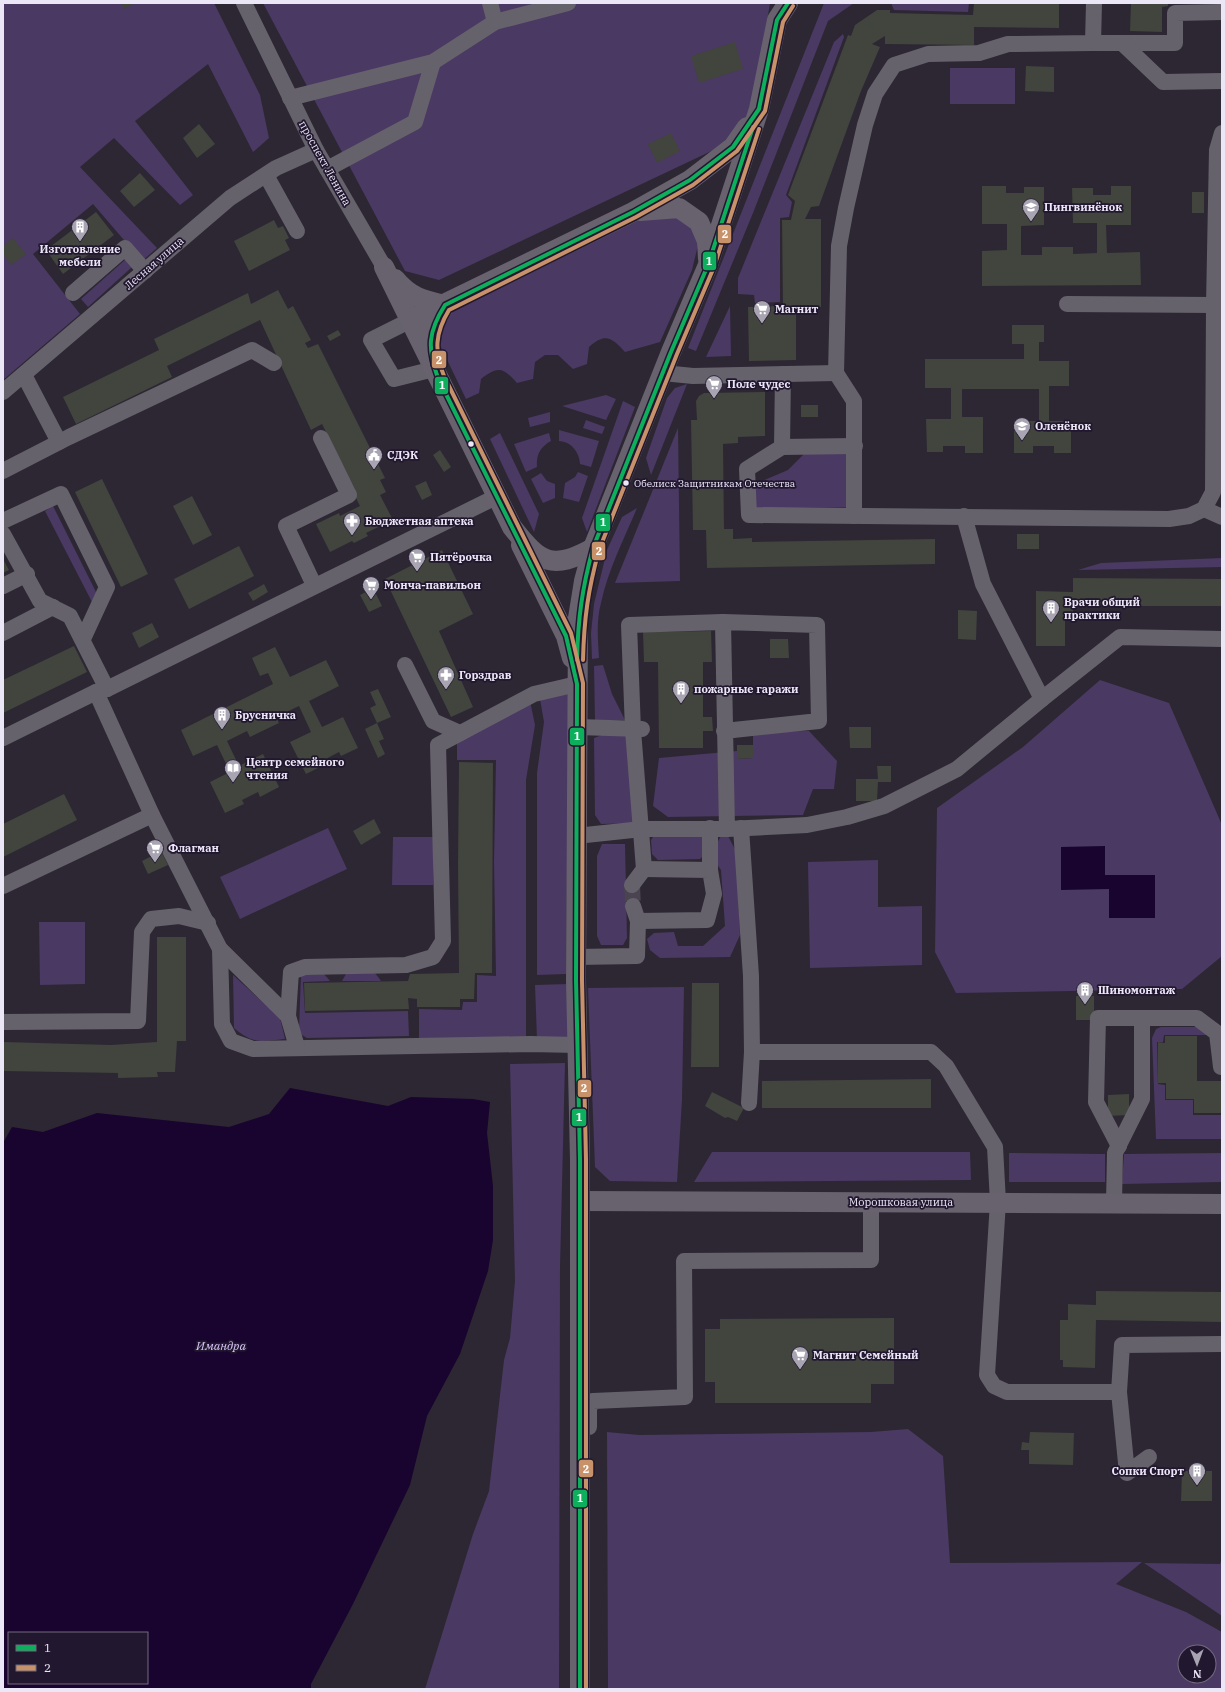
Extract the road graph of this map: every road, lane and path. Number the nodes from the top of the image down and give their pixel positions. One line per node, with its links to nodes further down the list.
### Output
1 (244, 3): 12 (street, проспект Ленина)
2 (490, 3): 7 (street)
3 (568, 3): 7 (street)
4 (788, 3): 13 (main road)
5 (1094, 3): 8 (street)
6 (1222, 12): 9 (street)
7 (495, 22): 10 (street)
8 (1093, 43): 9 (street); 32 (street)
9 (1122, 43): 11 (street)
10 (433, 62): 12 (street); 16 (street)
11 (1222, 81)
12 (290, 98): 15 (street, проспект Ленина)
13 (759, 109): 18 (main road); 21 (main road)
14 (1222, 133): 19 (street)
15 (316, 150): 16 (street, проспект Ленина); 17 (street, Лесная улица)
16 (327, 169): 22 (street, проспект Ленина)
17 (266, 175): 20 (street); 23 (street, Лесная улица)
18 (633, 212): 21 (main road); 26 (main road)
19 (1219, 228): 27 (street)
20 (297, 231)
21 (708, 265): 31 (main road)
22 (384, 267): 26 (main road); 28 (main road, проспект Ленина)
23 (145, 271): 24 (street); 34 (street, Лесная улица)
24 (73, 293)
25 (1067, 304): 27 (street)
26 (444, 305): 28 (main road); 30 (main road)
27 (1214, 305): 42 (street)
28 (411, 320): 30 (main road, проспект Ленина); 30 (street)
29 (274, 363): 37 (street)
30 (433, 365): 41 (main road, проспект Ленина)
31 (663, 373): 33 (street); 49 (main road)
32 (836, 373): 33 (street); 38 (street)
33 (783, 374): 39 (street)
34 (24, 375): 35 (street, Лесная улица); 37 (street)
35 (3, 392)
36 (321, 438): 52 (street)
37 (59, 442): 40 (street)
38 (855, 446): 39 (street); 43 (street)
39 (782, 447): 43 (street)
40 (3, 471)
41 (498, 496): 47 (main road, проспект Ленина); 52 (street)
42 (1204, 509): 44 (street); 45 (street)
43 (854, 516): 44 (street)
44 (964, 516): 61 (street)
45 (1222, 517)
46 (3, 521): 56 (street)
47 (512, 527): 49 (main road); 59 (main road)
48 (3, 534): 50 (street)
49 (593, 548): 59 (main road)
50 (27, 574): 51 (street); 53 (street)
51 (3, 586)
52 (314, 586): 60 (street)
53 (53, 607): 55 (street); 56 (street)
54 (723, 622): 63 (street); 64 (street); 64 (street)
55 (3, 633)
56 (83, 639): 60 (street)
57 (1222, 639): 61 (street)
58 (406, 665): 65 (street)
59 (577, 684): 62 (main road); 65 (street)
60 (101, 691): 66 (street); 67 (street)
61 (1042, 699): 70 (street)
62 (577, 727): 63 (street); 71 (main road)
63 (637, 730): 69 (street)
64 (724, 731): 70 (street)
65 (460, 733): 81 (street)
66 (3, 738)
67 (152, 815): 75 (street); 78 (street)
68 (710, 828): 69 (street); 70 (street); 73 (street)
69 (642, 829): 71 (street); 72 (street)
70 (734, 829): 86 (street)
71 (576, 836): 80 (main road)
72 (644, 869): 73 (street); 74 (street)
73 (710, 870): 77 (street)
74 (632, 885)
75 (3, 886)
76 (633, 906): 77 (street)
77 (638, 921): 80 (street)
78 (208, 923): 79 (street); 83 (street)
79 (220, 950): 81 (street); 85 (street)
80 (576, 958): 84 (main road)
81 (288, 1016): 85 (street)
82 (1142, 1018): 87 (street); 89 (street); 89 (street)
83 (3, 1022)
84 (578, 1045): 85 (street); 90 (main road)
85 (297, 1047)
86 (752, 1052): 88 (street); 92 (street)
87 (1222, 1068)
88 (749, 1103)
89 (1119, 1146): 93 (street)
90 (580, 1201): 91 (main road, Морошковая улица); 98 (main road)
91 (870, 1202): 92 (main road, Морошковая улица); 98 (street)
92 (998, 1202): 93 (main road, Морошковая улица); 96 (street)
93 (1114, 1203): 94 (main road, Морошковая улица)
94 (1222, 1204)
95 (1222, 1344): 96 (street)
96 (1119, 1392): 97 (street)
97 (1149, 1457)
98 (581, 1465): 99 (main road)
99 (580, 1689)

